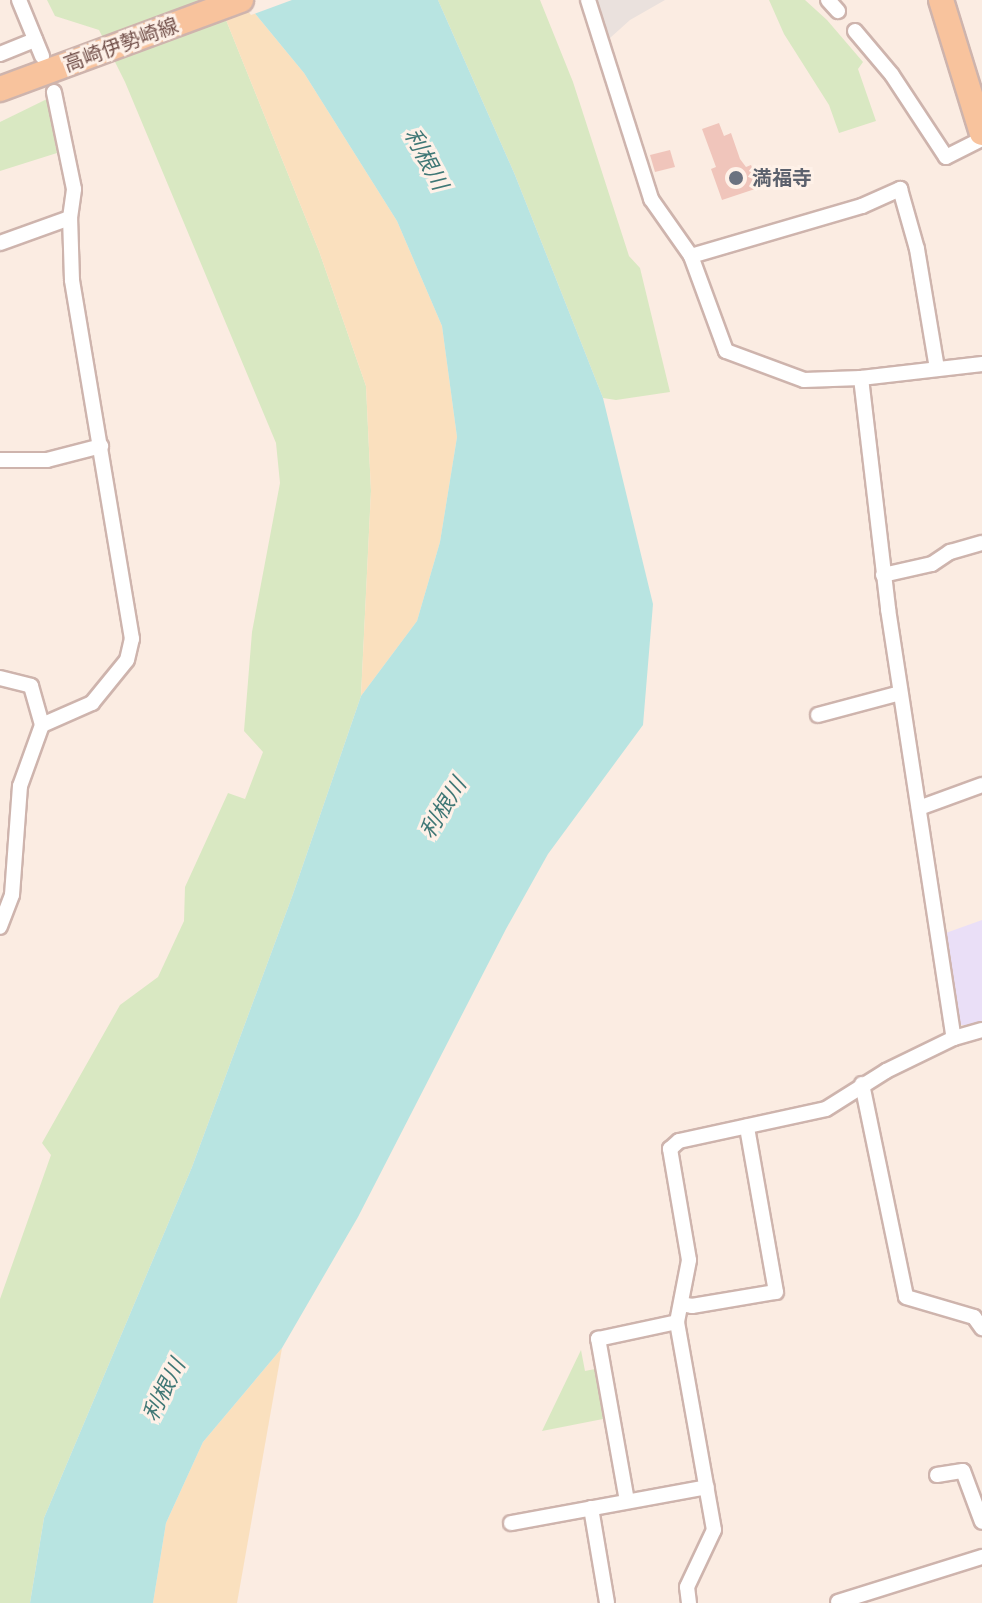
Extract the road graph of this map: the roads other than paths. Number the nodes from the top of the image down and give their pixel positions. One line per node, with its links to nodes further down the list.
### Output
1 (19, 0): 6 (street)
2 (241, 0): 9 (main road, 高崎伊勢崎線)
3 (588, 0): 14 (street)
4 (941, 0): 11 (main road)
5 (855, 31): 11 (street)
6 (35, 40): 7 (street); 8 (street)
7 (0, 54)
8 (42, 56)
9 (0, 89)
10 (54, 92): 12 (street)
11 (982, 136)
12 (70, 218): 13 (street); 18 (street)
13 (0, 243)
14 (691, 256): 16 (street); 17 (street)
15 (982, 364): 16 (street)
16 (937, 368): 17 (street)
17 (861, 378): 21 (street)
18 (101, 446): 19 (street); 25 (street)
19 (0, 460)
20 (982, 543): 21 (street)
21 (883, 575): 23 (street)
22 (0, 678): 25 (street)
23 (900, 693): 24 (street); 27 (street)
24 (818, 715)
25 (42, 725): 28 (street)
26 (982, 785): 27 (street)
27 (919, 808): 32 (street)
28 (18, 846): 29 (street); 30 (street)
29 (0, 849)
30 (0, 927)
31 (982, 1030): 32 (street)
32 (954, 1038): 33 (street)
33 (862, 1084): 34 (street); 37 (street)
34 (747, 1127): 35 (street); 35 (street)
35 (681, 1304): 36 (street)
36 (677, 1322): 39 (street); 40 (street)
37 (982, 1328)
38 (937, 1475): 42 (street)
39 (707, 1487): 40 (street); 47 (street)
40 (627, 1501): 41 (street)
41 (591, 1508): 43 (street); 46 (street)
42 (982, 1522)
43 (511, 1523)
44 (982, 1557): 45 (street)
45 (838, 1602)
46 (607, 1603)
47 (689, 1603)

